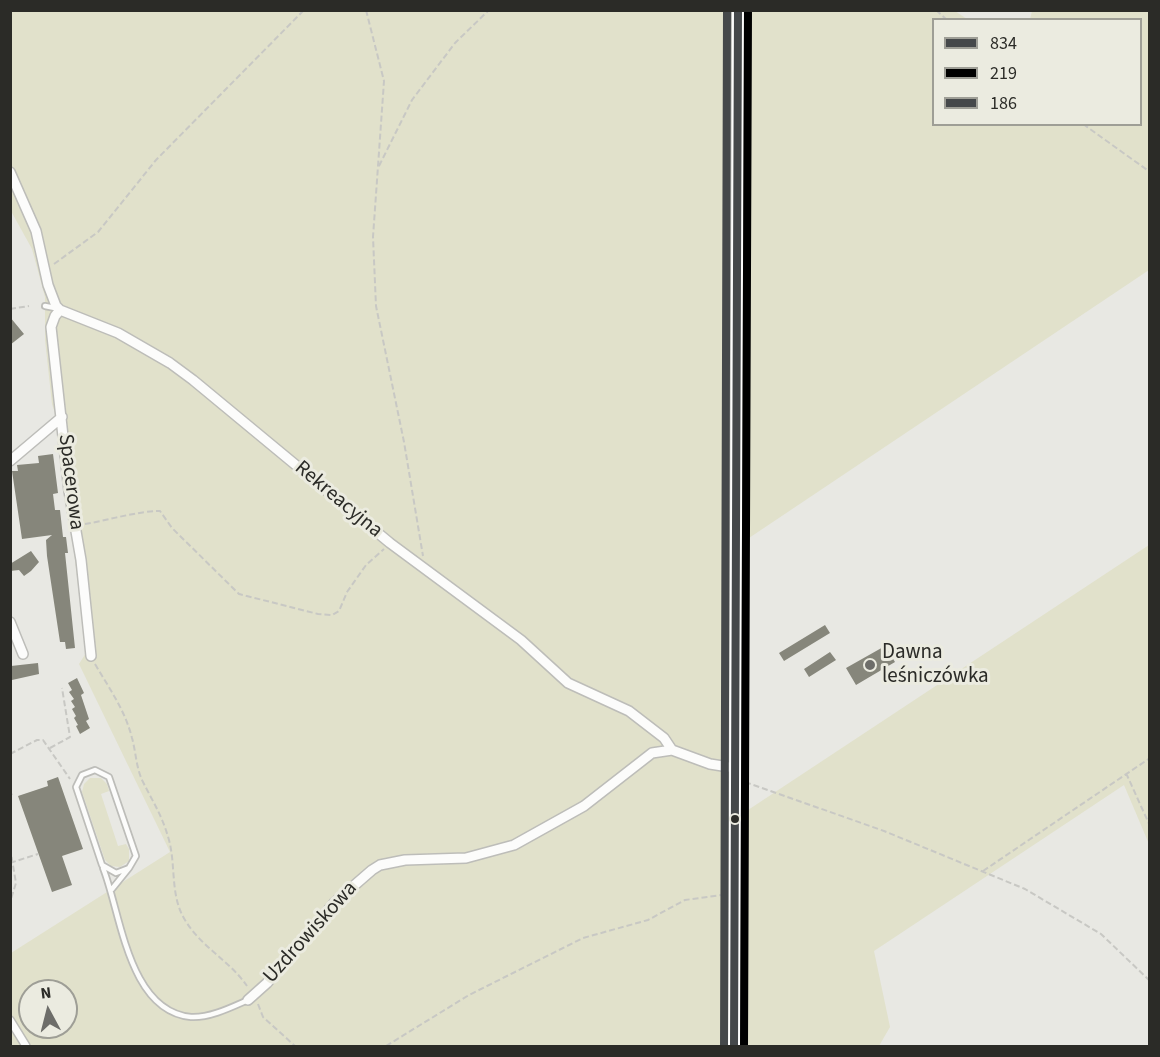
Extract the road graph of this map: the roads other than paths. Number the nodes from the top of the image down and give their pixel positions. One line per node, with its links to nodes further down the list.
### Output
1 (738, 10): 11 (street)
2 (10, 172): 4 (street)
3 (45, 306): 4 (lane)
4 (60, 310): 5 (street, Spacerowa); 10 (street, Rekreacyjna)
5 (62, 417): 6 (street); 9 (street, Spacerowa)
6 (10, 461)
7 (10, 622): 8 (street)
8 (23, 654)
9 (91, 656)
10 (672, 750): 11 (street, Rekreacyjna); 15 (street, Uzdrowiskowa)
11 (735, 768): 18 (street)
12 (102, 865): 13 (lane); 13 (lane, Uzdrowiskowa); 14 (lane, Uzdrowiskowa)
13 (129, 868): 14 (lane)
14 (112, 889): 15 (lane, Uzdrowiskowa)
15 (251, 998)
16 (10, 1020): 17 (street)
17 (26, 1047)
18 (734, 1047)

